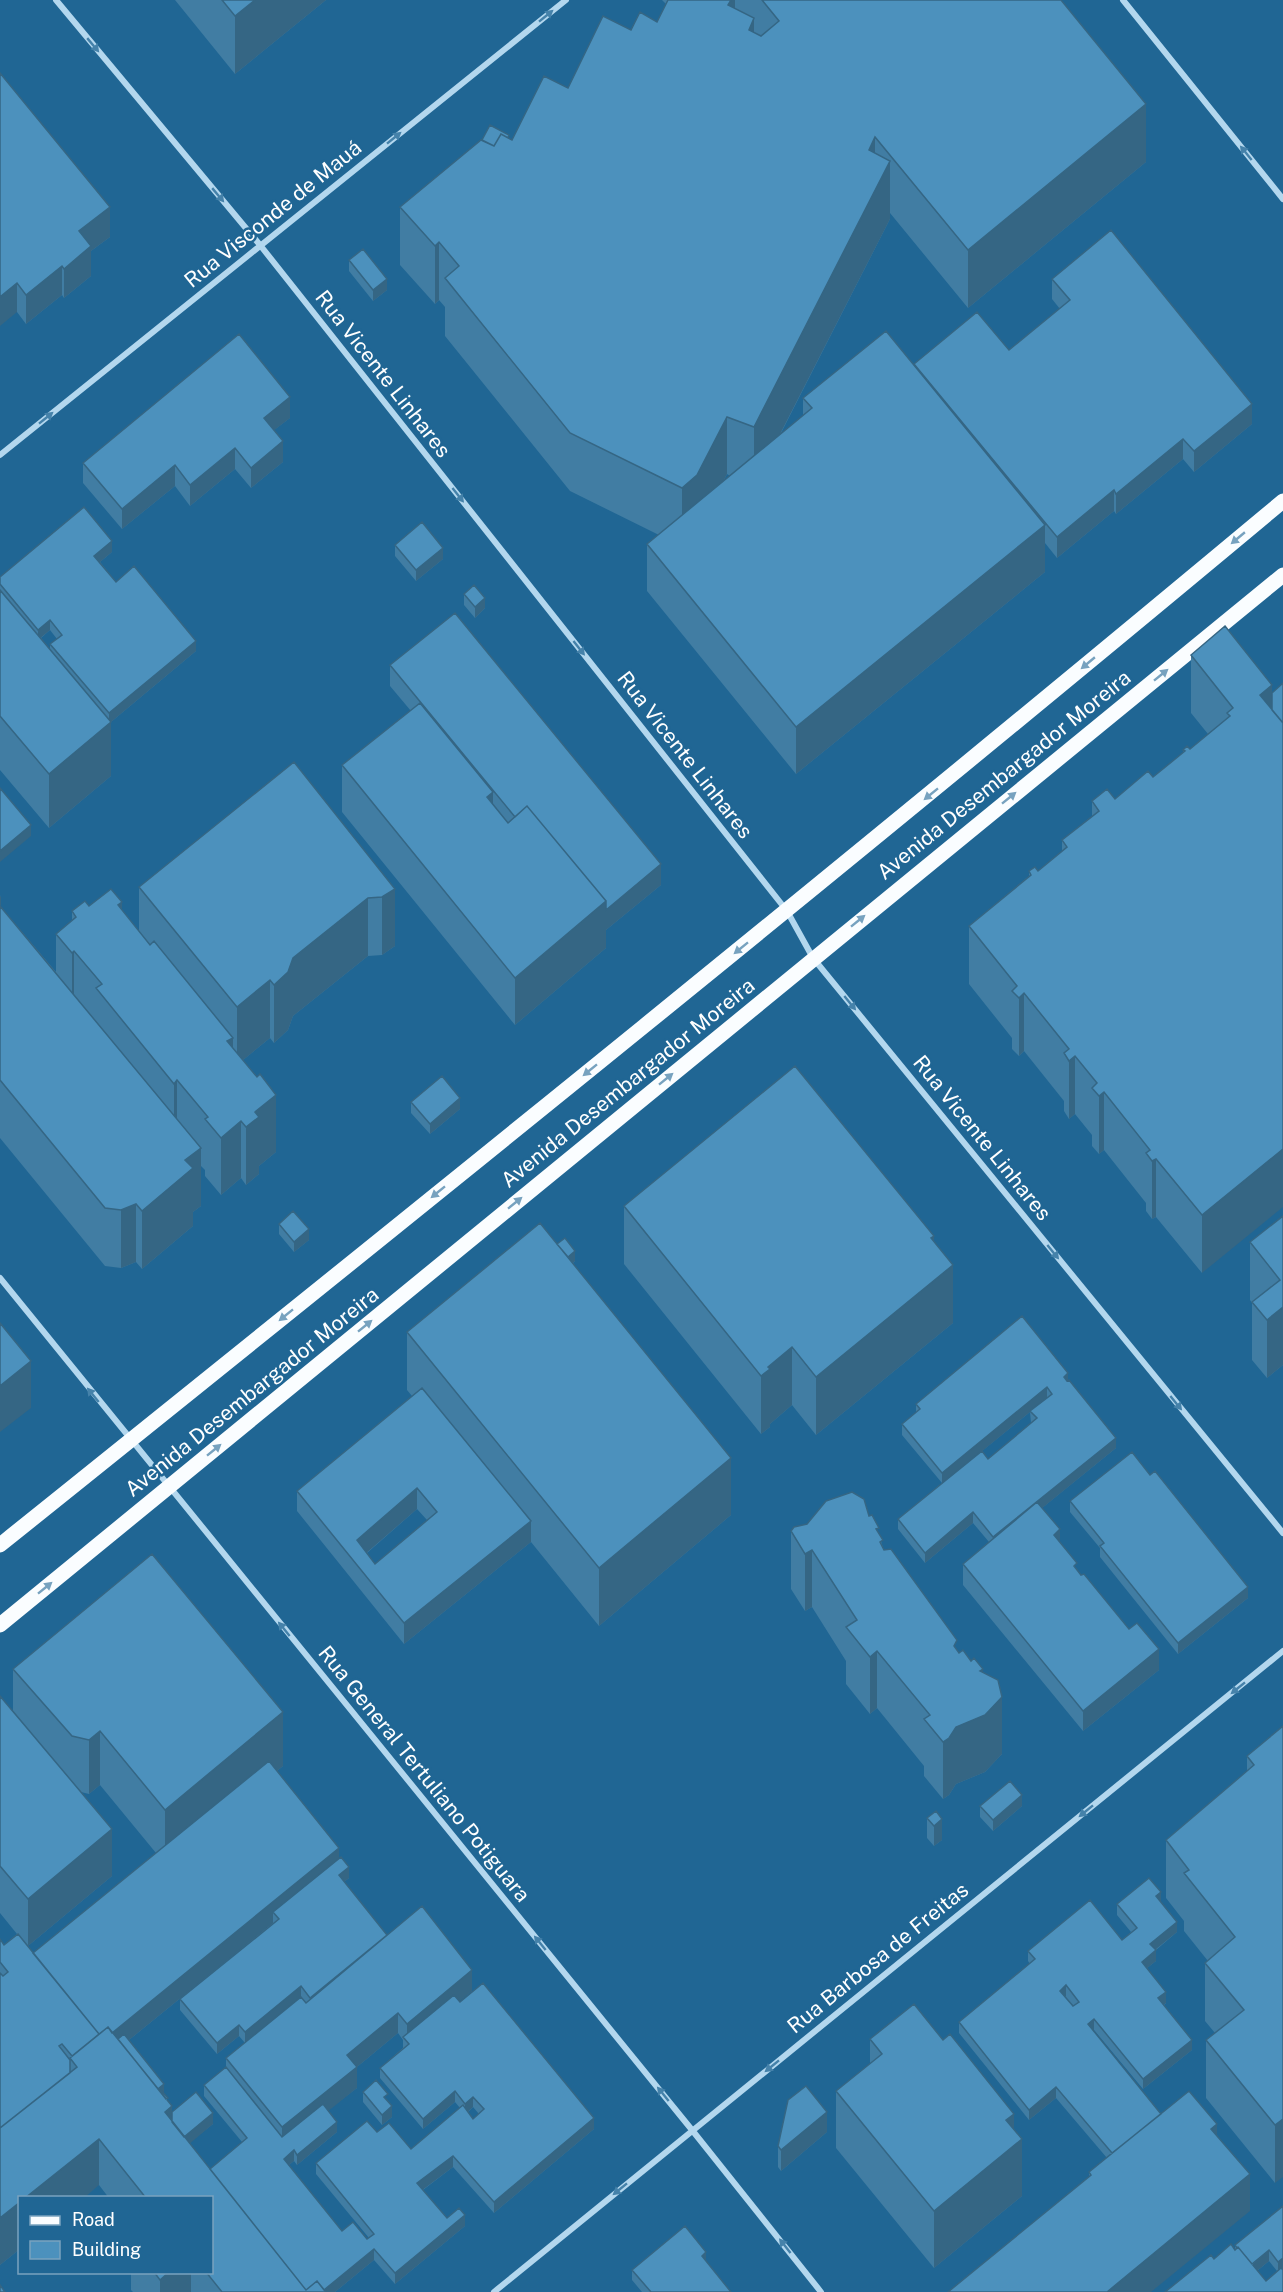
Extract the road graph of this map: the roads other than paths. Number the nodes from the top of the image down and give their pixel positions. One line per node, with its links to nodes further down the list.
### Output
1 (56, 0): 5 (street, Rua Vicente Linhares, one-way to 5)
2 (567, 0): 5 (street, Rua Visconde de Mauá, one-way to 2)
3 (1123, 0): 4 (street, one-way to 3)
4 (1283, 199)
5 (260, 245): 6 (street, Rua Visconde de Mauá, one-way to 5); 9 (street, Rua Vicente Linhares, one-way to 9)
6 (0, 455)
7 (1283, 501): 9 (main road, Avenida Desembargador Moreira, one-way to 9)
8 (1283, 575): 10 (main road, Avenida Desembargador Moreira, one-way to 8)
9 (787, 911): 10 (street, Rua Vicente Linhares); 12 (main road, Avenida Desembargador Moreira, one-way to 12)
10 (813, 958): 13 (main road, Avenida Desembargador Moreira, one-way to 10); 14 (street, Rua Vicente Linhares, one-way to 14)
11 (0, 1278): 12 (street, Rua General Tertuliano Potiguara, one-way to 11)
12 (130, 1441): 13 (street, Rua General Tertuliano Potiguara); 15 (main road, Avenida Desembargador Moreira)
13 (169, 1488): 16 (main road, Avenida Desembargador Moreira, one-way to 13); 18 (street, Rua General Tertuliano Potiguara, one-way to 13)
14 (1283, 1533)
15 (0, 1545)
16 (0, 1625)
17 (1283, 1651): 18 (street, Rua Barbosa de Freitas, one-way to 18)
18 (692, 2130): 19 (street, Rua Barbosa de Freitas, one-way to 19); 20 (street, Rua General Tertuliano Potiguara, one-way to 18)
19 (494, 2292)
20 (821, 2292)

